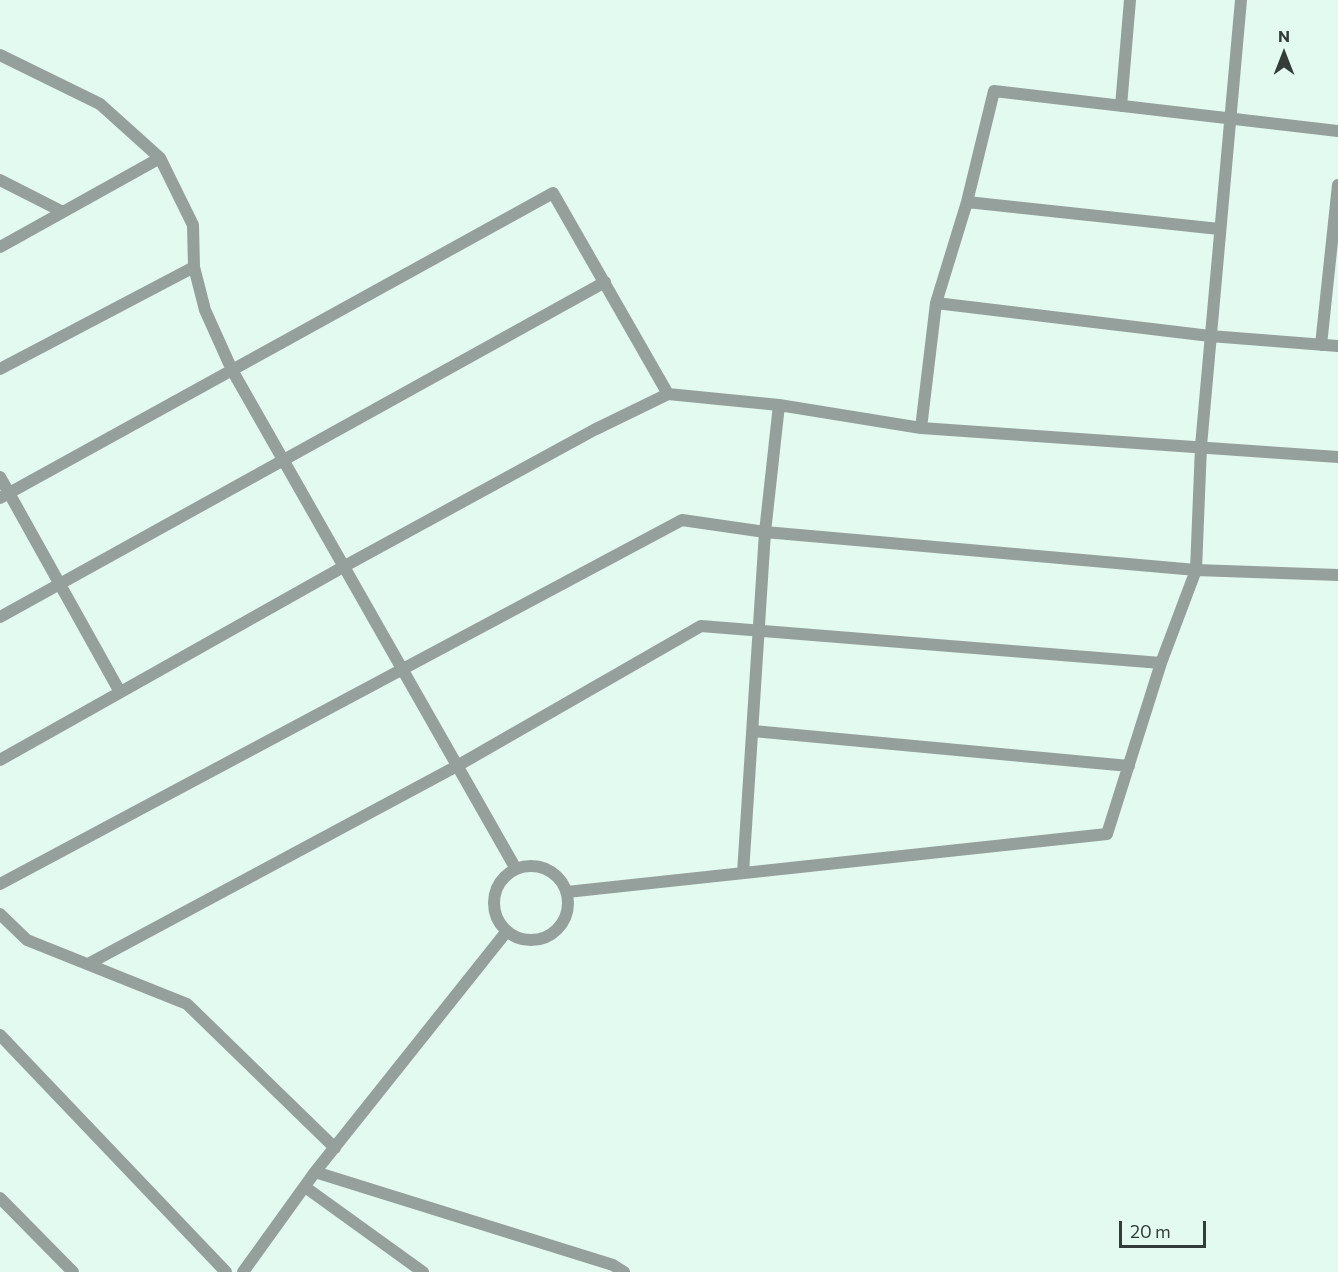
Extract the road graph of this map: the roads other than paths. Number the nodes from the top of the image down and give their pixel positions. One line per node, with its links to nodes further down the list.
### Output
1 (1130, 0): 4 (street)
2 (1241, 0): 5 (street)
3 (0, 55): 7 (street)
4 (1121, 106): 5 (street); 10 (street)
5 (1231, 119): 6 (street); 12 (street)
6 (1338, 131)
7 (160, 158): 11 (street); 14 (street)
8 (0, 180): 11 (street)
9 (1338, 185): 18 (street)
10 (967, 202): 12 (street); 16 (street)
11 (63, 212): 13 (street)
12 (1220, 229): 17 (street)
13 (0, 246)
14 (194, 267): 20 (street); 21 (street)
15 (605, 282): 21 (street); 22 (street); 27 (street)
16 (936, 303): 17 (street); 24 (street)
17 (1210, 336): 18 (street); 25 (street)
18 (1322, 345): 19 (street)
19 (1338, 346)
20 (0, 369)
21 (232, 370): 27 (street); 29 (street)
22 (668, 394): 23 (street); 31 (street)
23 (779, 405): 24 (street); 30 (street)
24 (921, 428): 25 (street)
25 (1201, 446): 26 (street); 32 (street)
26 (1338, 457)
27 (282, 460): 31 (street); 34 (street)
28 (0, 477): 29 (street)
29 (4, 496): 34 (street)
30 (765, 532): 32 (street); 36 (street); 38 (street)
31 (343, 567): 38 (street); 39 (street)
32 (1196, 570): 33 (street); 37 (street)
33 (1338, 575)
34 (61, 584): 35 (street); 39 (street)
35 (0, 617)
36 (760, 630): 37 (street); 40 (street); 42 (street)
37 (1161, 663): 43 (street)
38 (402, 670): 42 (street); 46 (street)
39 (120, 692): 41 (street)
40 (753, 731): 43 (street); 45 (street)
41 (0, 760)
42 (457, 766): 44 (street); 50 (street)
43 (1129, 766): 45 (street)
44 (516, 869): 47 (street); 49 (street)
45 (743, 873): 47 (street)
46 (0, 884)
47 (567, 892): 49 (street)
48 (0, 914): 50 (street)
49 (507, 931): 52 (street)
50 (88, 964): 52 (street)
51 (0, 1035): 58 (street)
52 (335, 1148): 53 (street)
53 (315, 1172): 54 (street); 56 (street)
54 (305, 1187): 59 (street); 60 (street)
55 (0, 1198): 57 (street)
56 (610, 1268): 61 (street)
57 (73, 1272)
58 (226, 1272)
59 (243, 1272)
60 (423, 1272)
61 (624, 1272)

